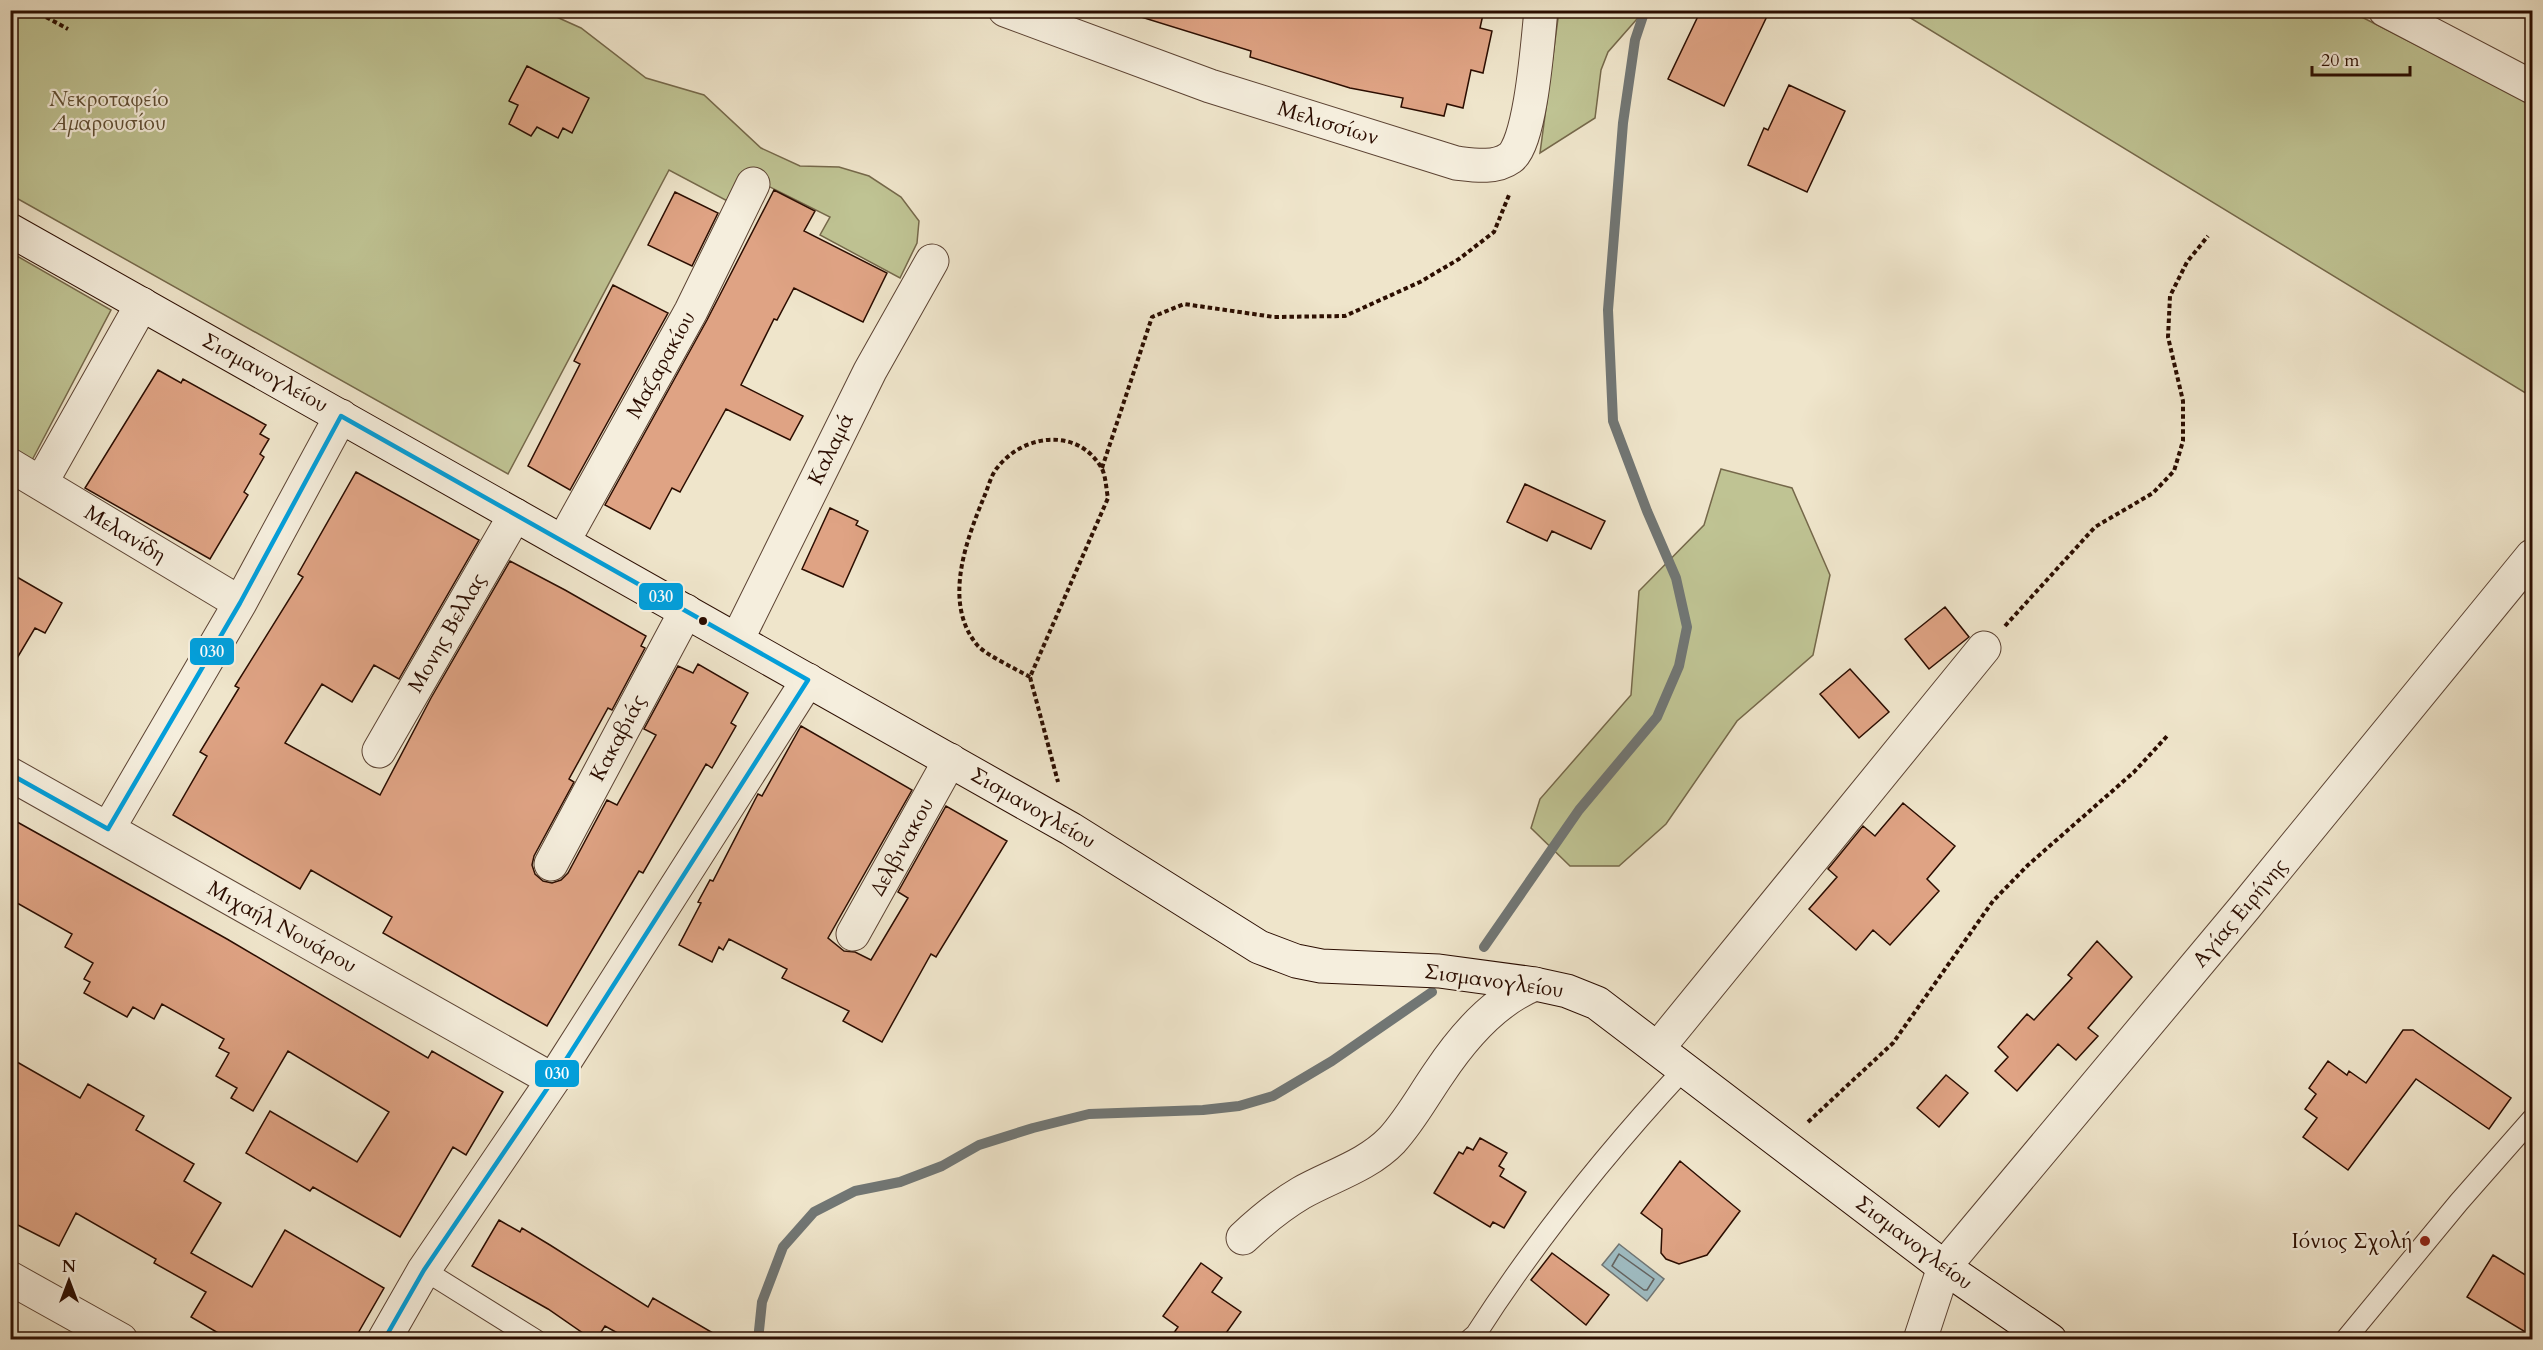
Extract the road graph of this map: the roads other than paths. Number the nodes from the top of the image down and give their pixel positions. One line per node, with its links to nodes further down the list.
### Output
1 (1005, 10): 2 (street, Μελισσίων)
2 (1541, 10)
3 (2385, 10): 4 (street)
4 (2532, 87)
5 (753, 184): 13 (street, Μαζαρακίου)
6 (10, 230): 8 (street, Σισμανογλείου)
7 (932, 261): 17 (street, Καλαμά)
8 (142, 304): 9 (street, Σισμανογλείου); 11 (street)
9 (341, 416): 12 (street, Σισμανογλείου); 15 (street)
10 (10, 465): 11 (street, Μελανίδη)
11 (41, 483): 15 (street, Μελανίδη)
12 (515, 515): 13 (street, Σισμανογλείου); 20 (street, Μονης Βελλας)
13 (563, 542): 16 (street, Σισμανογλείου)
14 (2532, 556): 32 (street, Αγίας Ειρήνης)
15 (240, 603): 23 (street)
16 (686, 611): 17 (street, Σισμανογλείου); 24 (street, Κακαβιάς)
17 (737, 640): 19 (street, Σισμανογλείου)
18 (1984, 648): 27 (street)
19 (808, 680): 21 (street, Σισμανογλείου); 29 (street)
20 (379, 751)
21 (950, 760): 25 (street, Δελβινακου); 26 (street, Σισμανογλείου)
22 (10, 774): 23 (street, Μιχαήλ Νουάρου)
23 (108, 829): 29 (street, Μιχαήλ Νουάρου)
24 (551, 864)
25 (853, 934)
26 (1535, 984): 27 (street, Σισμανογλείου); 31 (street)
27 (1658, 1048): 28 (street, Σισμανογλείου)
28 (1684, 1069): 32 (street, Σισμανογλείου); 38 (lane)
29 (553, 1080): 33 (street)
30 (2532, 1119): 41 (lane)
31 (1243, 1238)
32 (1944, 1268): 39 (street); 40 (street, Σισμανογλείου)
33 (424, 1270): 36 (street); 37 (lane)
34 (10, 1278): 35 (street)
35 (121, 1340)
36 (384, 1340)
37 (536, 1340)
38 (1469, 1340)
39 (1920, 1340)
40 (2050, 1340)
41 (2345, 1340)

